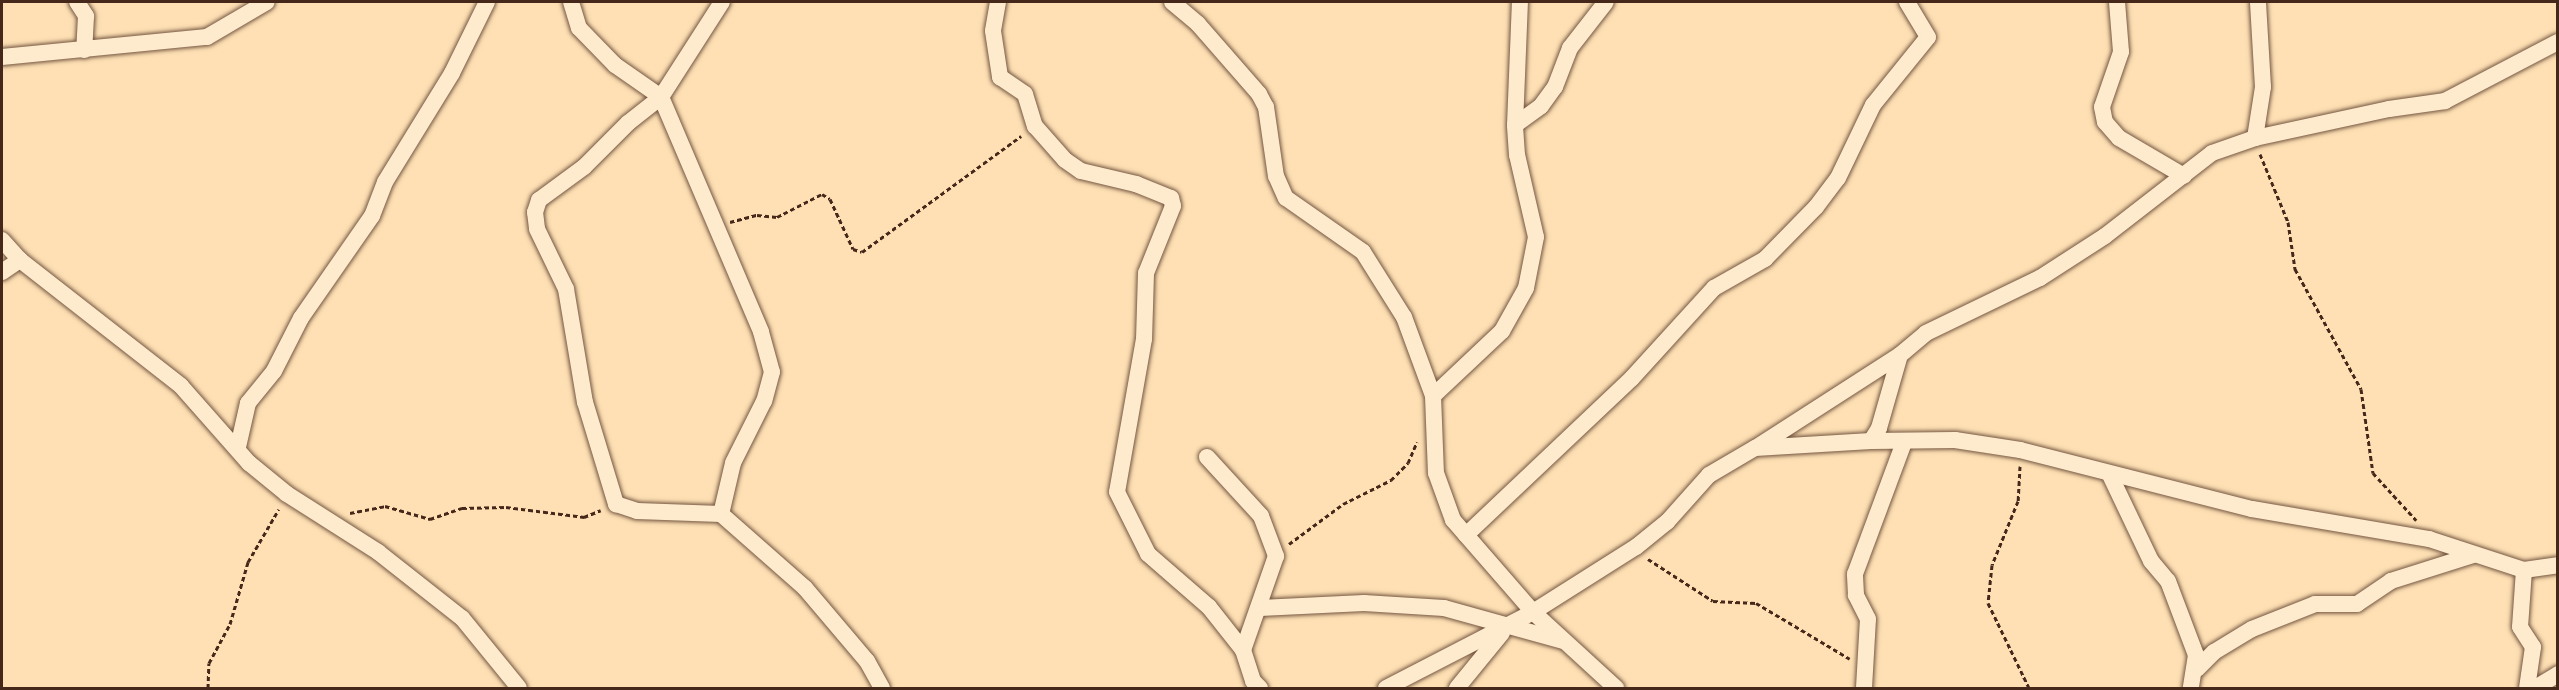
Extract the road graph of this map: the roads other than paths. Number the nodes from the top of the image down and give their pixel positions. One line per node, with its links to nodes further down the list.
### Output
1 (77, 2): 14 (street)
2 (267, 2): 14 (street)
3 (487, 2): 27 (street)
4 (571, 2): 16 (street)
5 (722, 2): 16 (street)
6 (998, 2): 40 (street)
7 (1172, 2): 24 (street)
8 (1520, 2): 17 (street)
9 (1606, 2): 17 (street)
10 (1907, 2): 32 (street)
11 (2117, 2): 19 (street)
12 (2258, 2): 18 (street)
13 (2558, 42): 18 (street)
14 (84, 50): 15 (street)
15 (2, 57)
16 (661, 97): 31 (street); 31 (street)
17 (1515, 125): 24 (street)
18 (2255, 138): 19 (street)
19 (2184, 176): 23 (street)
20 (2, 240): 21 (street)
21 (20, 260): 22 (street); 27 (street)
22 (2, 272)
23 (1900, 355): 25 (street); 28 (street)
24 (1433, 396): 32 (street)
25 (1871, 441): 26 (street); 28 (street)
26 (1904, 442): 30 (street); 49 (street)
27 (238, 447): 44 (street)
28 (1755, 448): 37 (street)
29 (1207, 457): 36 (street)
30 (2110, 475): 33 (street); 41 (street)
31 (721, 514): 45 (street)
32 (1466, 535): 37 (street)
33 (2474, 555): 35 (street); 41 (street)
34 (2558, 565): 35 (street)
35 (2524, 570): 51 (street)
36 (1260, 608): 38 (street); 40 (street)
37 (1533, 612): 38 (street); 39 (street)
38 (1507, 627): 39 (street); 46 (street); 47 (street)
39 (1566, 641): 48 (street)
40 (1243, 650): 43 (street)
41 (2197, 669): 50 (street)
42 (2558, 674): 52 (street)
43 (1254, 686)
44 (519, 688)
45 (882, 688)
46 (1386, 688)
47 (1457, 688)
48 (1616, 688)
49 (1864, 688)
50 (2192, 688)
51 (2527, 688)
52 (2535, 688)

